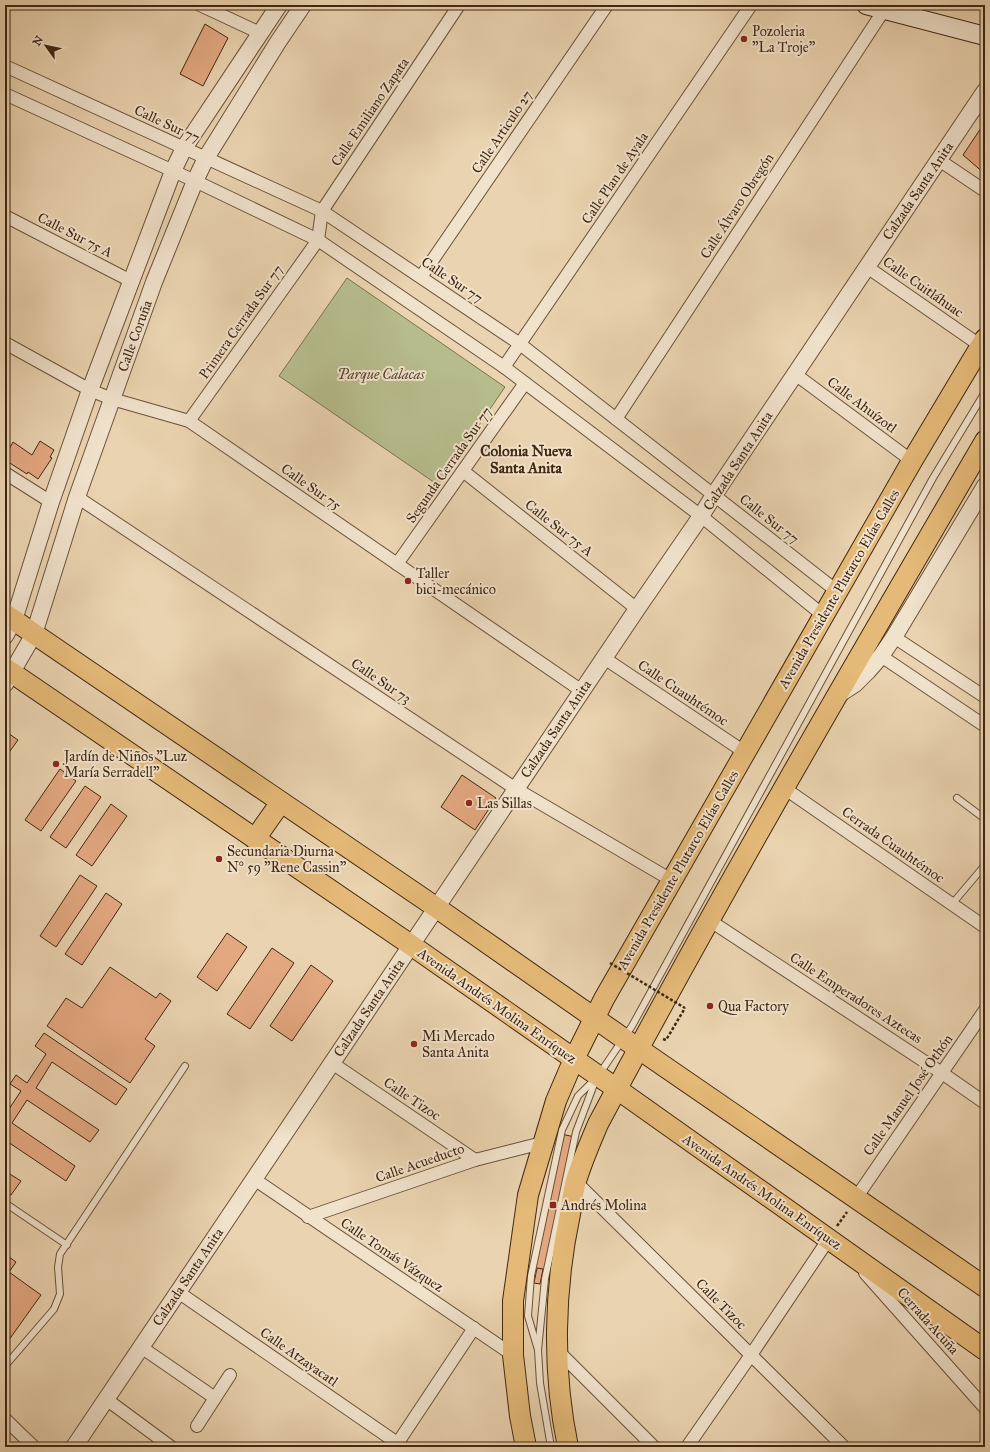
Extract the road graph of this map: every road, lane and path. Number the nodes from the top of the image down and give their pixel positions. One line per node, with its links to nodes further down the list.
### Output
1 (200, 5): 9 (street)
2 (279, 5): 9 (street, Calle Coruña)
3 (304, 5): 15 (street, Calle Coruña)
4 (459, 5): 20 (street, Calle Emiliano Zapata)
5 (607, 5): 24 (street, Calle Articulo 27)
6 (751, 5): 28 (street, Calle Plan de Ayala)
7 (866, 5): 8 (main road)
8 (884, 10): 10 (main road); 35 (street, Calle Álvaro Obregón)
9 (260, 33): 14 (street, Calle Coruña)
10 (985, 36)
11 (5, 66): 14 (street, Calle Sur 77)
12 (985, 91): 16 (street, Calzada Santa Anita)
13 (5, 94): 17 (street)
14 (184, 148): 15 (street, Calle Sur 77); 17 (street, Calle Coruña)
15 (206, 158): 18 (street, Calle Coruña); 20 (street, Calle Sur 77)
16 (939, 160): 19 (street); 23 (street, Calzada Santa Anita)
17 (173, 170): 18 (street); 25 (street, Calle Coruña)
18 (195, 181): 22 (street); 34 (street, Calle Coruña)
19 (985, 191)
20 (322, 211): 22 (street, Calle Emiliano Zapata); 24 (street, Calle Sur 77)
21 (5, 216): 25 (street, Calle Sur 75 A)
22 (318, 240): 29 (street); 36 (street, Primera Cerrada Sur 77)
23 (867, 267): 27 (street, Calle Cuitláhuac); 30 (street, Calzada Santa Anita)
24 (421, 277): 28 (street, Calle Sur 77)
25 (131, 281): 32 (street, Calle Coruña)
26 (5, 342): 32 (street, Calle Sur 75)
27 (983, 343): 38 (main road, Avenida Presidente Plutarco Elías Calles)
28 (520, 344): 29 (street, Calle Plan de Ayala); 35 (street, Calle Sur 77)
29 (504, 367): 31 (street)
30 (795, 374): 38 (street, Calle Ahuízotl); 42 (street, Calzada Santa Anita)
31 (525, 383): 39 (street, Segunda Cerrada Sur 77); 45 (street)
32 (90, 390): 34 (street, Calle Sur 75); 44 (street, Calle Coruña)
33 (985, 392): 78 (lane)
34 (112, 400): 36 (street, Calle Sur 75); 43 (street, Calle Coruña)
35 (616, 419): 42 (street, Calle Sur 77)
36 (189, 421): 46 (street, Calle Sur 75)
37 (985, 441): 57 (main road)
38 (912, 461): 47 (main road, Avenida Presidente Plutarco Elías Calles)
39 (463, 471): 46 (street, Segunda Cerrada Sur 77); 48 (street, Calle Sur 75 A)
40 (5, 473): 44 (street)
41 (985, 486): 52 (street)
42 (714, 495): 45 (street, Calzada Santa Anita); 47 (street, Calle Sur 77)
43 (77, 497): 51 (street, Calle Coruña); 62 (street, Calle Sur 73)
44 (51, 502): 50 (street, Calle Coruña)
45 (701, 516): 48 (street, Calzada Santa Anita); 49 (street)
46 (397, 564): 56 (street, Calle Sur 75)
47 (838, 592): 49 (main road, Avenida Presidente Plutarco Elías Calles)
48 (637, 609): 54 (street, Calzada Santa Anita)
49 (824, 616): 60 (main road, Avenida Presidente Plutarco Elías Calles)
50 (8, 624): 51 (main road)
51 (34, 634): 55 (street, Calle Coruña); 64 (main road)
52 (894, 637): 53 (street); 58 (street)
53 (880, 656): 57 (street); 59 (street)
54 (604, 658): 56 (street, Calzada Santa Anita); 60 (street, Calle Cuauhtémoc)
55 (7, 675): 66 (main road, Avenida Andrés Molina Enríquez)
56 (582, 691): 62 (street, Calzada Santa Anita)
57 (835, 696): 61 (main road)
58 (985, 698)
59 (985, 726)
60 (746, 753): 68 (main road, Avenida Presidente Plutarco Elías Calles)
61 (784, 788): 69 (street, Cerrada Cuauhtémoc); 71 (main road)
62 (516, 789): 68 (street, Calle Sur 73); 70 (street, Calzada Santa Anita)
63 (957, 798): 65 (lane)
64 (281, 802): 66 (main road); 70 (main road)
65 (984, 815)
66 (256, 839): 73 (main road, Avenida Andrés Molina Enríquez)
67 (985, 865): 69 (lane)
68 (673, 881): 76 (main road, Avenida Presidente Plutarco Elías Calles)
69 (952, 904): 72 (street, Cerrada Cuauhtémoc)
70 (437, 908): 73 (street, Calzada Santa Anita); 76 (main road)
71 (709, 920): 78 (main road); 82 (street, Calle Emperadores Aztecas)
72 (985, 927)
73 (411, 946): 79 (main road, Avenida Andrés Molina Enríquez); 80 (street, Calzada Santa Anita)
74 (610, 963): 77 (path, bridge)
75 (985, 1010): 82 (street, Calle Manuel José Othón)
76 (595, 1018): 78 (main road); 79 (main road, Avenida Presidente Plutarco Elías Calles)
77 (666, 1040)
78 (631, 1044): 83 (lane); 84 (main road); 90 (main road)
79 (574, 1059): 83 (main road, Avenida Andrés Molina Enríquez); 86 (main road, Avenida Presidente Plutarco Elías Calles)
80 (332, 1063): 87 (street, Calle Tizoc); 88 (street, Calzada Santa Anita)
81 (185, 1066): 94 (lane)
82 (942, 1073): 85 (street, Calle Emperadores Aztecas); 90 (street, Calle Manuel José Othón)
83 (598, 1076): 84 (main road, Avenida Andrés Molina Enríquez); 100 (lane); 100 (lane)
84 (617, 1089): 89 (main road); 93 (main road, Avenida Andrés Molina Enríquez)
85 (985, 1103)
86 (542, 1143): 87 (street, Calle Acueducto); 103 (main road, Avenida Presidente Plutarco Elías Calles)
87 (475, 1160): 92 (street, Calle Acueducto)
88 (254, 1179): 92 (street, Calle Tomás Vázquez); 97 (street, Calzada Santa Anita)
89 (576, 1182): 101 (main road); 104 (street, Calle Tizoc)
90 (856, 1198): 93 (path); 96 (main road)
91 (5, 1203): 94 (lane)
92 (308, 1216): 98 (street, Calle Tomás Vázquez)
93 (828, 1240): 95 (main road, Avenida Andrés Molina Enríquez); 104 (street)
94 (67, 1244): 105 (lane)
95 (848, 1254): 102 (main road, Avenida Andrés Molina Enríquez); 109 (street, Cerrada Acuña)
96 (985, 1287)
97 (178, 1292): 99 (street, Calzada Santa Anita); 112 (street, Calle Atzayacatl)
98 (474, 1328): 103 (street, Calle Tomás Vázquez); 112 (street)
99 (141, 1347): 107 (street); 108 (street, Calzada Santa Anita)
100 (538, 1350): 117 (lane)
101 (557, 1350): 118 (main road); 119 (street)
102 (985, 1350)
103 (513, 1355): 116 (main road, Avenida Presidente Plutarco Elías Calles)
104 (751, 1355): 120 (street); 121 (street, Calle Tizoc)
105 (5, 1366)
106 (230, 1375): 107 (street)
107 (215, 1398): 111 (street)
108 (106, 1399): 114 (street, Calzada Santa Anita); 115 (street)
109 (985, 1408)
110 (5, 1419): 113 (street)
111 (197, 1426)
112 (399, 1446)
113 (34, 1447)
114 (74, 1447)
115 (171, 1447)
116 (526, 1447)
117 (551, 1447)
118 (568, 1447)
119 (654, 1447)
120 (687, 1447)
121 (844, 1447)

